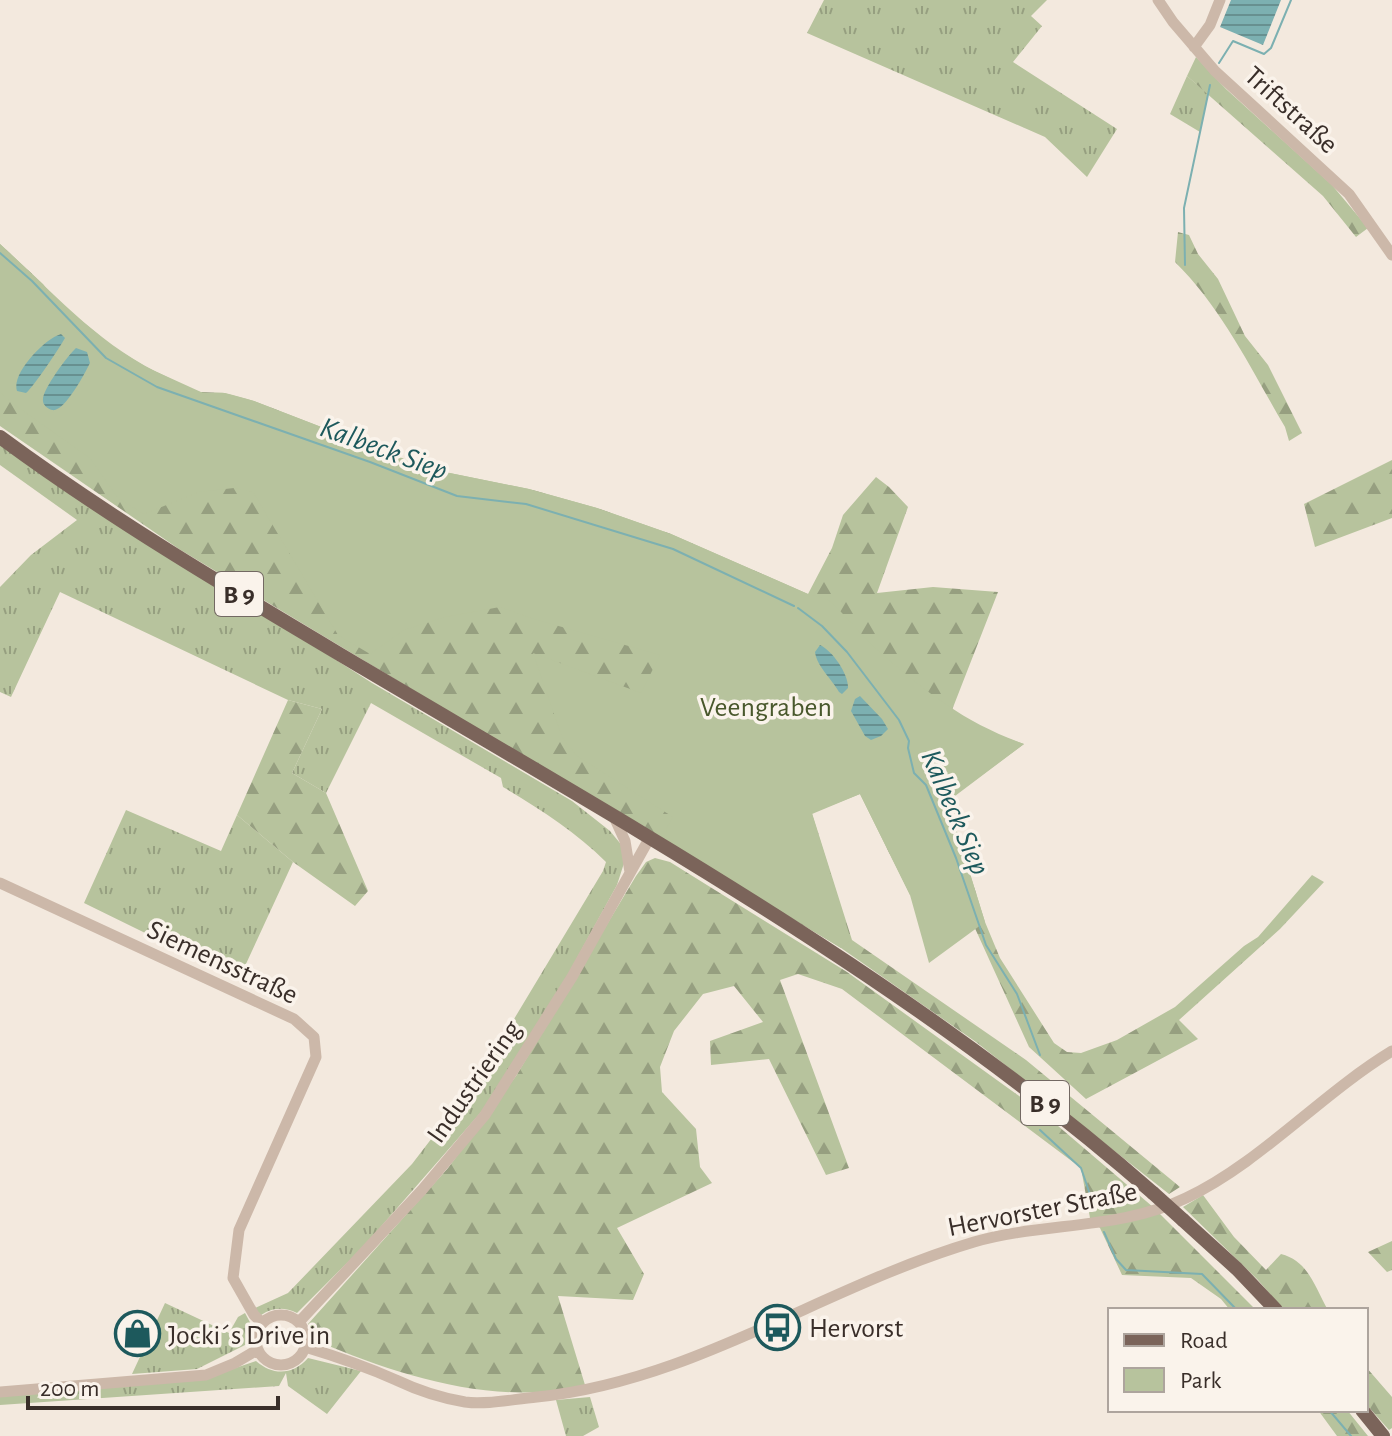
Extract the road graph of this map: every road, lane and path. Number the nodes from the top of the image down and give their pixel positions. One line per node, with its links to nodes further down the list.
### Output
1 (1158, 0): 3 (street, Triftstraße)
2 (1220, 0): 3 (street)
3 (1194, 47): 4 (street, Triftstraße)
4 (1392, 255)
5 (0, 437): 6 (main road, B 9)
6 (615, 819): 7 (main road, B 9); 8 (street)
7 (649, 839): 8 (street, Industriering); 11 (main road, B 9, bridge)
8 (630, 873): 12 (street, Industriering)
9 (0, 883): 13 (street, Siemensstraße)
10 (1392, 1051): 14 (street, Hervorster Straße)
11 (1274, 1308)
12 (299, 1322): 13 (street); 14 (street)
13 (262, 1323): 15 (street)
14 (305, 1347): 15 (street)
15 (257, 1350): 16 (street)
16 (0, 1392)
17 (1364, 1412): 18 (main road)
18 (1383, 1436)

